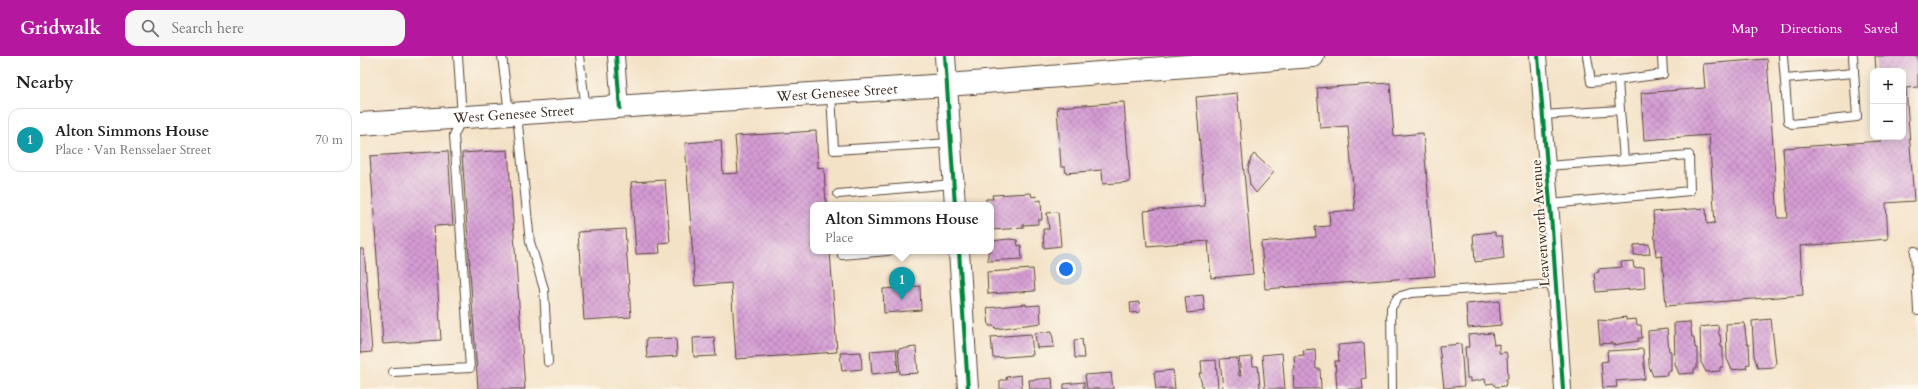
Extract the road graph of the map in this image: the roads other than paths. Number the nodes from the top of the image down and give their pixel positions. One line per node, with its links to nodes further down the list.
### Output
1 (458, 56): 22 (lane)
2 (502, 56): 20 (lane)
3 (579, 56): 18 (lane)
4 (616, 56): 17 (street)
5 (945, 56): 15 (street)
6 (1313, 56): 15 (main road, West Genesee Street)
7 (1538, 56): 21 (street, Leavenworth Avenue)
8 (1587, 56): 14 (lane)
9 (1662, 56): 14 (lane)
10 (1783, 56): 13 (lane)
11 (1853, 56): 12 (lane)
12 (1854, 73): 13 (lane); 13 (lane)
13 (1785, 79)
14 (1618, 80): 19 (lane)
15 (947, 85): 16 (main road, West Genesee Street); 24 (street)
16 (831, 93): 17 (main road, West Genesee Street); 24 (lane)
17 (620, 108): 18 (main road, West Genesee Street)
18 (586, 110): 20 (main road, West Genesee Street)
19 (1620, 110): 21 (lane); 25 (lane)
20 (513, 114): 22 (main road, West Genesee Street); 37 (lane)
21 (1543, 115): 26 (street, Leavenworth Avenue)
22 (462, 118): 23 (main road, West Genesee Street); 38 (lane)
23 (360, 124)
24 (951, 143): 27 (street)
25 (1624, 160): 26 (lane); 30 (lane)
26 (1547, 166): 30 (street, Leavenworth Avenue)
27 (954, 184): 28 (lane); 29 (street)
28 (838, 194)
29 (955, 202)
30 (1550, 204): 35 (street, Leavenworth Avenue)
31 (1915, 251): 36 (lane)
32 (854, 254): 34 (lane)
33 (959, 254): 39 (street)
34 (842, 255)
35 (1556, 284): 40 (lane); 41 (street, Leavenworth Avenue)
36 (1918, 311)
37 (548, 362)
38 (393, 372)
39 (968, 389)
40 (1392, 389)
41 (1563, 389)

